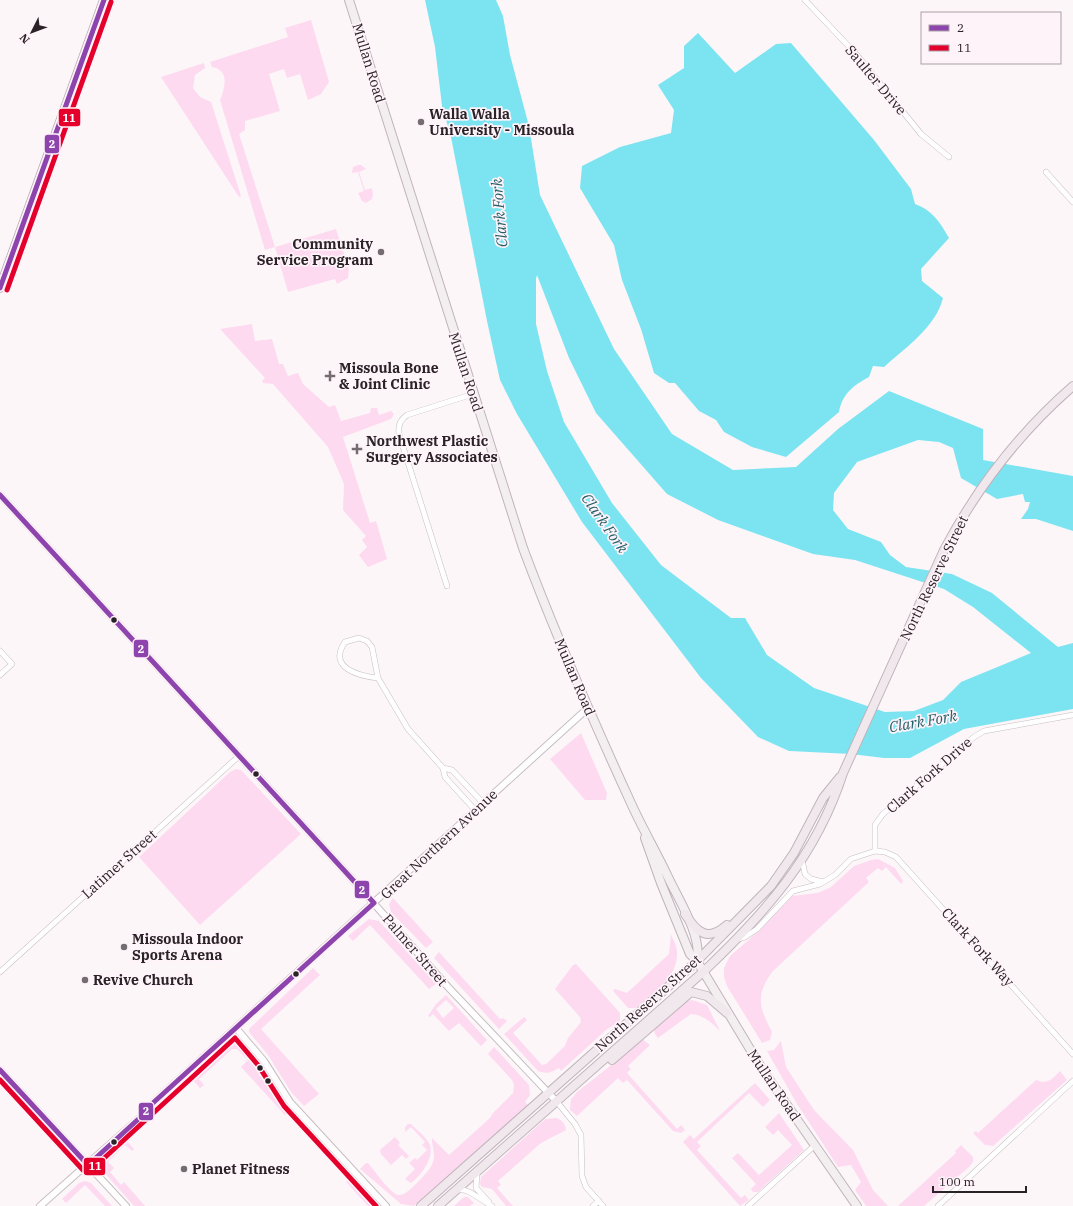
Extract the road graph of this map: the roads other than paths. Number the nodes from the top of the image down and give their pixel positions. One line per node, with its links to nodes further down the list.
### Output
1 (104, 0): 7 (main road)
2 (349, 0): 9 (main road, Mullan Road)
3 (806, 0): 4 (street, Saulter Drive)
4 (949, 157)
5 (1046, 172): 6 (street)
6 (1073, 201)
7 (0, 288)
8 (1073, 386): 19 (highway, North Reserve Street)
9 (473, 394): 11 (street); 15 (main road, Mullan Road)
10 (0, 495): 17 (street, Palmer Street)
11 (447, 586)
12 (0, 651): 13 (street)
13 (0, 675)
14 (378, 678): 14 (street); 18 (street)
15 (588, 708): 20 (street, Great Northern Avenue); 22 (main road, Mullan Road)
16 (1073, 715): 23 (street, Clark Fork Drive)
17 (239, 756): 27 (street, Palmer Street); 31 (street, Latimer Street)
18 (443, 768): 20 (street); 21 (street)
19 (843, 773): 24 (highway, North Reserve Street); 26 (highway, North Reserve Street)
20 (483, 803): 21 (street, Great Northern Avenue)
21 (475, 810): 27 (street, Great Northern Avenue)
22 (642, 825): 28 (main road, Mullan Road); 30 (main road, Mullan Road)
23 (875, 851): 25 (street); 35 (street, Clark Fork Way)
24 (802, 860): 25 (street); 29 (highway, North Reserve Street)
25 (824, 882): 29 (street)
26 (771, 886): 28 (highway); 30 (highway, North Reserve Street)
27 (374, 903): 34 (street, Great Northern Avenue); 39 (street, Palmer Street)
28 (685, 914): 30 (main road, Mullan Road)
29 (737, 939): 32 (highway, North Reserve Street)
30 (697, 961): 32 (main road, Mullan Road); 39 (highway, North Reserve Street)
31 (0, 972)
32 (702, 972): 33 (main road, Mullan Road); 38 (highway, North Reserve Street)
33 (727, 1013): 38 (highway); 41 (main road, Mullan Road)
34 (236, 1028): 42 (street, Great Northern Avenue); 48 (street)
35 (1073, 1054)
36 (0, 1070): 42 (street)
37 (1073, 1081): 56 (street)
38 (578, 1082): 40 (highway, North Reserve Street)
39 (548, 1092): 40 (street, Palmer Street); 49 (highway, North Reserve Street)
40 (557, 1102): 43 (highway, North Reserve Street); 45 (street)
41 (814, 1146): 54 (street); 55 (main road, Mullan Road)
42 (88, 1164): 46 (street, Great Northern Avenue); 47 (street)
43 (477, 1173): 44 (highway, North Reserve Street); 51 (street)
44 (457, 1190): 50 (highway, North Reserve Street); 51 (street)
45 (599, 1201): 52 (street); 53 (street)
46 (40, 1206)
47 (126, 1206)
48 (386, 1206)
49 (421, 1206)
50 (438, 1206)
51 (492, 1206)
52 (593, 1206)
53 (603, 1206)
54 (748, 1206)
55 (857, 1206)
56 (938, 1206)

